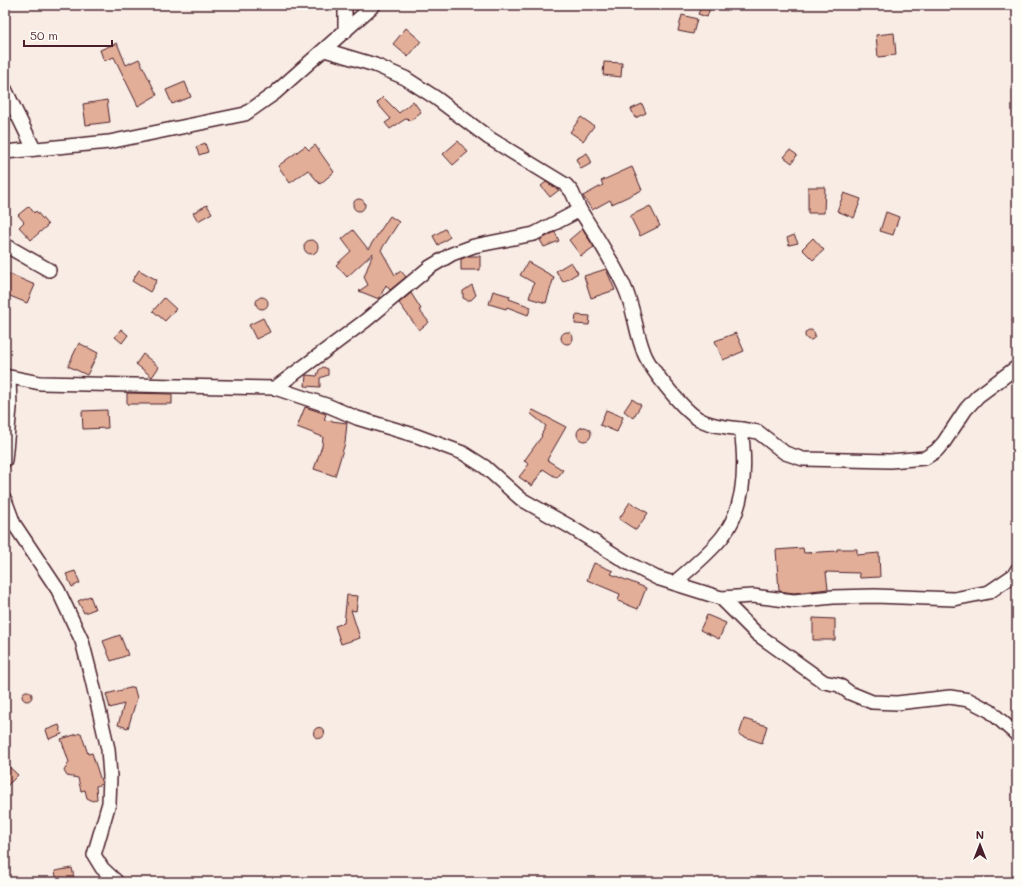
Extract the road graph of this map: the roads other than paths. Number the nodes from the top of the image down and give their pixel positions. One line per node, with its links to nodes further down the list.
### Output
1 (345, 5): 3 (street)
2 (374, 5): 3 (street)
3 (345, 32): 4 (street)
4 (325, 50): 6 (street); 8 (street)
5 (5, 89): 6 (street)
6 (34, 149): 7 (street)
7 (5, 152)
8 (580, 210): 13 (street); 14 (street)
9 (5, 245): 10 (street)
10 (49, 270)
11 (1017, 367): 14 (street)
12 (7, 377): 13 (street); 15 (street)
13 (275, 388): 19 (street)
14 (741, 429): 19 (street)
15 (5, 460)
16 (5, 500): 17 (street)
17 (9, 522): 22 (street)
18 (1016, 573): 20 (street)
19 (674, 583): 20 (street)
20 (721, 598): 21 (street)
21 (1017, 735)
22 (117, 882)

